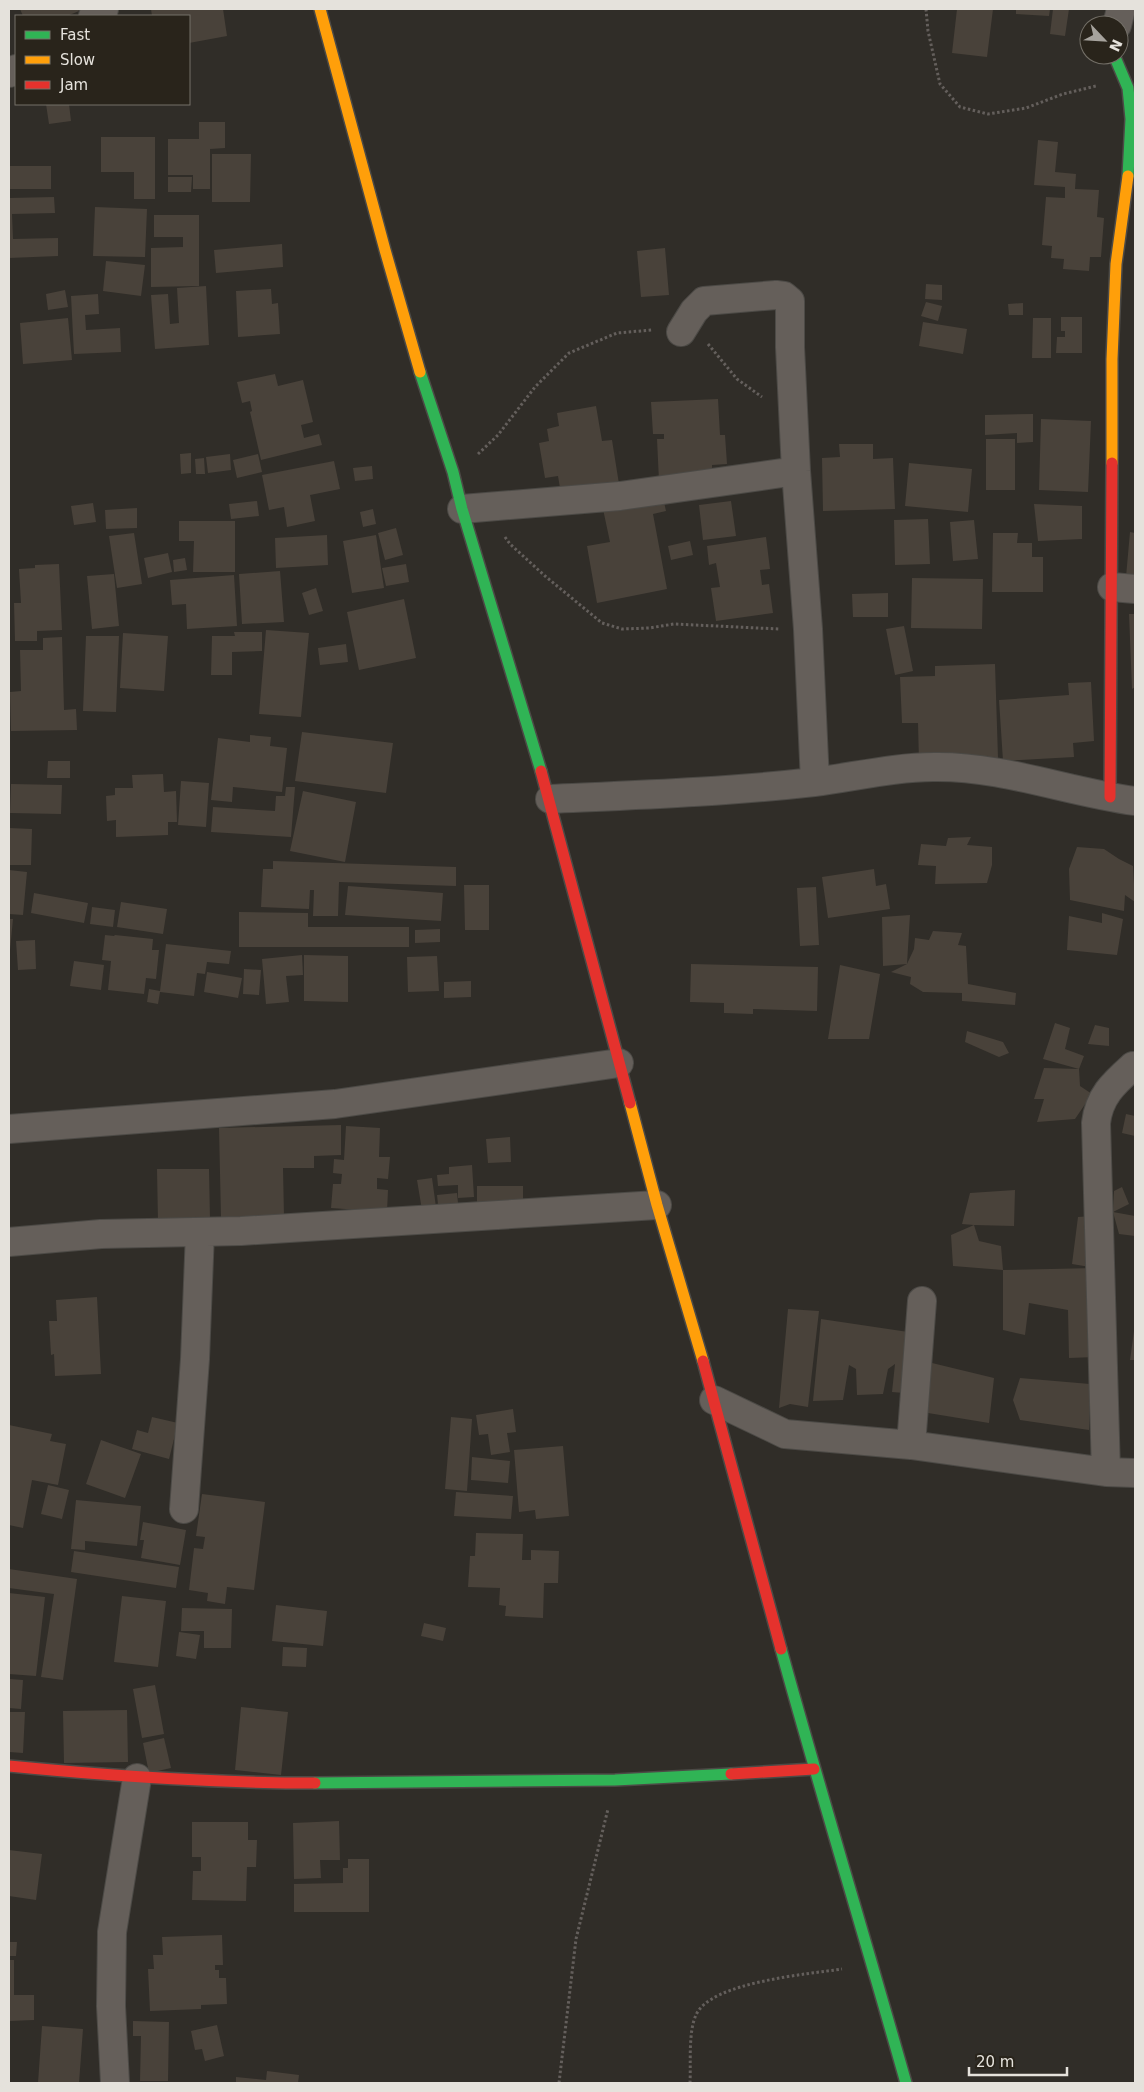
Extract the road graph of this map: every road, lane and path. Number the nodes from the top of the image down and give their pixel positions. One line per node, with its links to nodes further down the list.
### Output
1 (320, 9): 8 (street)
2 (926, 9): 4 (path)
3 (1119, 65): 4 (street)
4 (1132, 89): 10 (street)
5 (681, 332): 6 (path); 6 (street); 8 (path)
6 (794, 420): 7 (street)
7 (796, 471): 9 (street); 11 (street)
8 (453, 472): 9 (street)
9 (473, 508): 11 (path); 13 (street)
10 (1123, 588): 14 (street)
11 (808, 628): 12 (street)
12 (815, 782): 13 (street); 14 (street)
13 (550, 799): 16 (street)
14 (1122, 799)
15 (1134, 1060): 24 (street)
16 (619, 1063): 17 (street); 18 (street)
17 (9, 1129)
18 (656, 1205): 19 (street); 22 (street)
19 (200, 1232): 20 (street); 26 (street)
20 (9, 1242)
21 (922, 1301): 23 (street)
22 (714, 1400): 23 (street); 28 (street)
23 (911, 1444): 24 (street)
24 (1106, 1472): 25 (street)
25 (1135, 1473)
26 (184, 1510)
27 (9, 1766): 29 (street)
28 (814, 1769): 30 (street); 31 (street)
29 (137, 1778): 30 (street); 32 (street)
30 (615, 1780): 33 (path)
31 (872, 1964): 34 (path); 35 (street)
32 (115, 2083)
33 (559, 2083)
34 (690, 2083)
35 (906, 2083)

